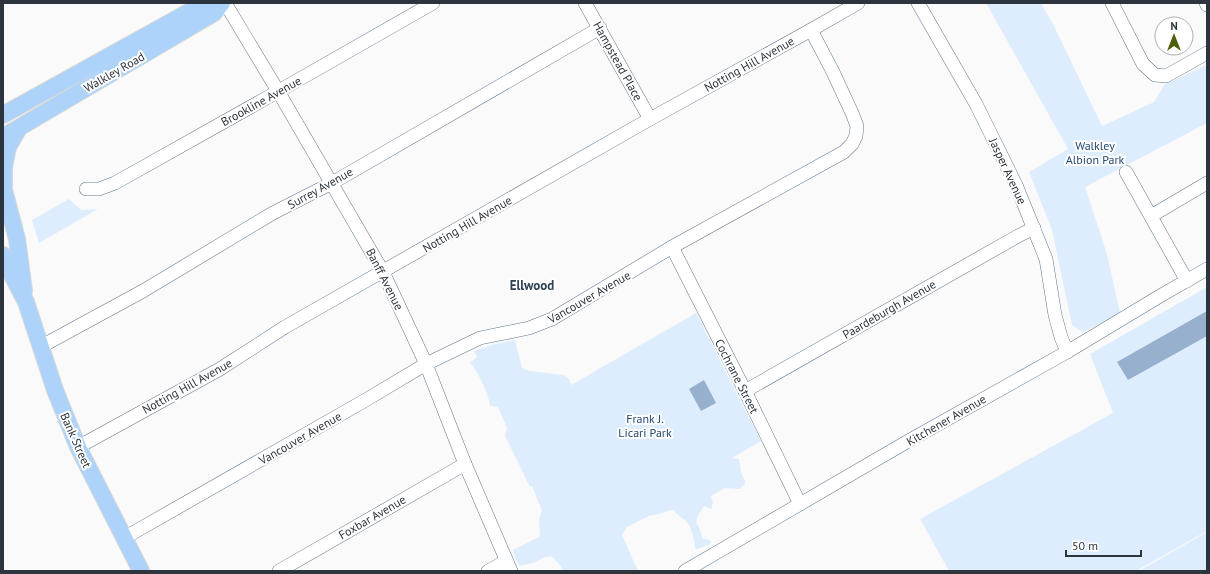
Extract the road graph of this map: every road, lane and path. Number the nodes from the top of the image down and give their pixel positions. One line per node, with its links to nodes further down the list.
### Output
1 (205, 3): 12 (main road, Walkley Road)
2 (224, 3): 11 (street, Banff Avenue); 14 (main road, Walkley Road)
3 (433, 3): 11 (street, Brookline Avenue)
4 (585, 3): 8 (street, Hampstead Place)
5 (858, 3): 9 (street, Notting Hill Avenue)
6 (918, 3): 22 (street, Jasper Avenue)
7 (1112, 3): 10 (street)
8 (600, 28): 13 (street, Hampstead Place); 17 (street, Surrey Avenue)
9 (811, 30): 13 (street, Notting Hill Avenue); 23 (street, Vancouver Avenue)
10 (1207, 53)
11 (278, 91): 17 (street, Banff Avenue); 20 (street, Brookline Avenue)
12 (7, 110)
13 (650, 118): 26 (street, Notting Hill Avenue)
14 (20, 127): 15 (main road, Walkley Road); 19 (main road, Bank Street)
15 (3, 137)
16 (1126, 172): 21 (street)
17 (332, 183): 26 (street, Banff Avenue); 29 (street, Surrey Avenue)
18 (1207, 183): 21 (street)
19 (4, 188): 28 (main road, Bank Street)
20 (86, 189)
21 (1151, 216): 27 (street)
22 (1034, 228): 30 (street, Jasper Avenue); 32 (street, Paardeburgh Avenue)
23 (672, 248): 31 (street, Vancouver Avenue); 32 (street, Cochrane Street)
24 (3, 255): 28 (main road, Bank Street)
25 (1207, 269): 27 (street, Kitchener Avenue)
26 (383, 272): 31 (street, Banff Avenue); 33 (street, Notting Hill Avenue)
27 (1187, 281): 30 (street, Kitchener Avenue)
28 (26, 302): 29 (main road, Bank Street)
29 (40, 347): 33 (main road, Bank Street)
30 (1067, 352): 35 (street, Kitchener Avenue)
31 (426, 364): 34 (street, Banff Avenue); 36 (street, Vancouver Avenue)
32 (745, 391): 35 (street, Cochrane Street)
33 (78, 447): 36 (main road, Bank Street)
34 (465, 464): 37 (street, Banff Avenue); 39 (street, Foxbar Avenue)
35 (800, 504): 41 (street, Kitchener Avenue)
36 (124, 538): 38 (main road, Bank Street)
37 (508, 566): 40 (street)
38 (141, 571)
39 (279, 571)
40 (488, 571)
41 (685, 571)

